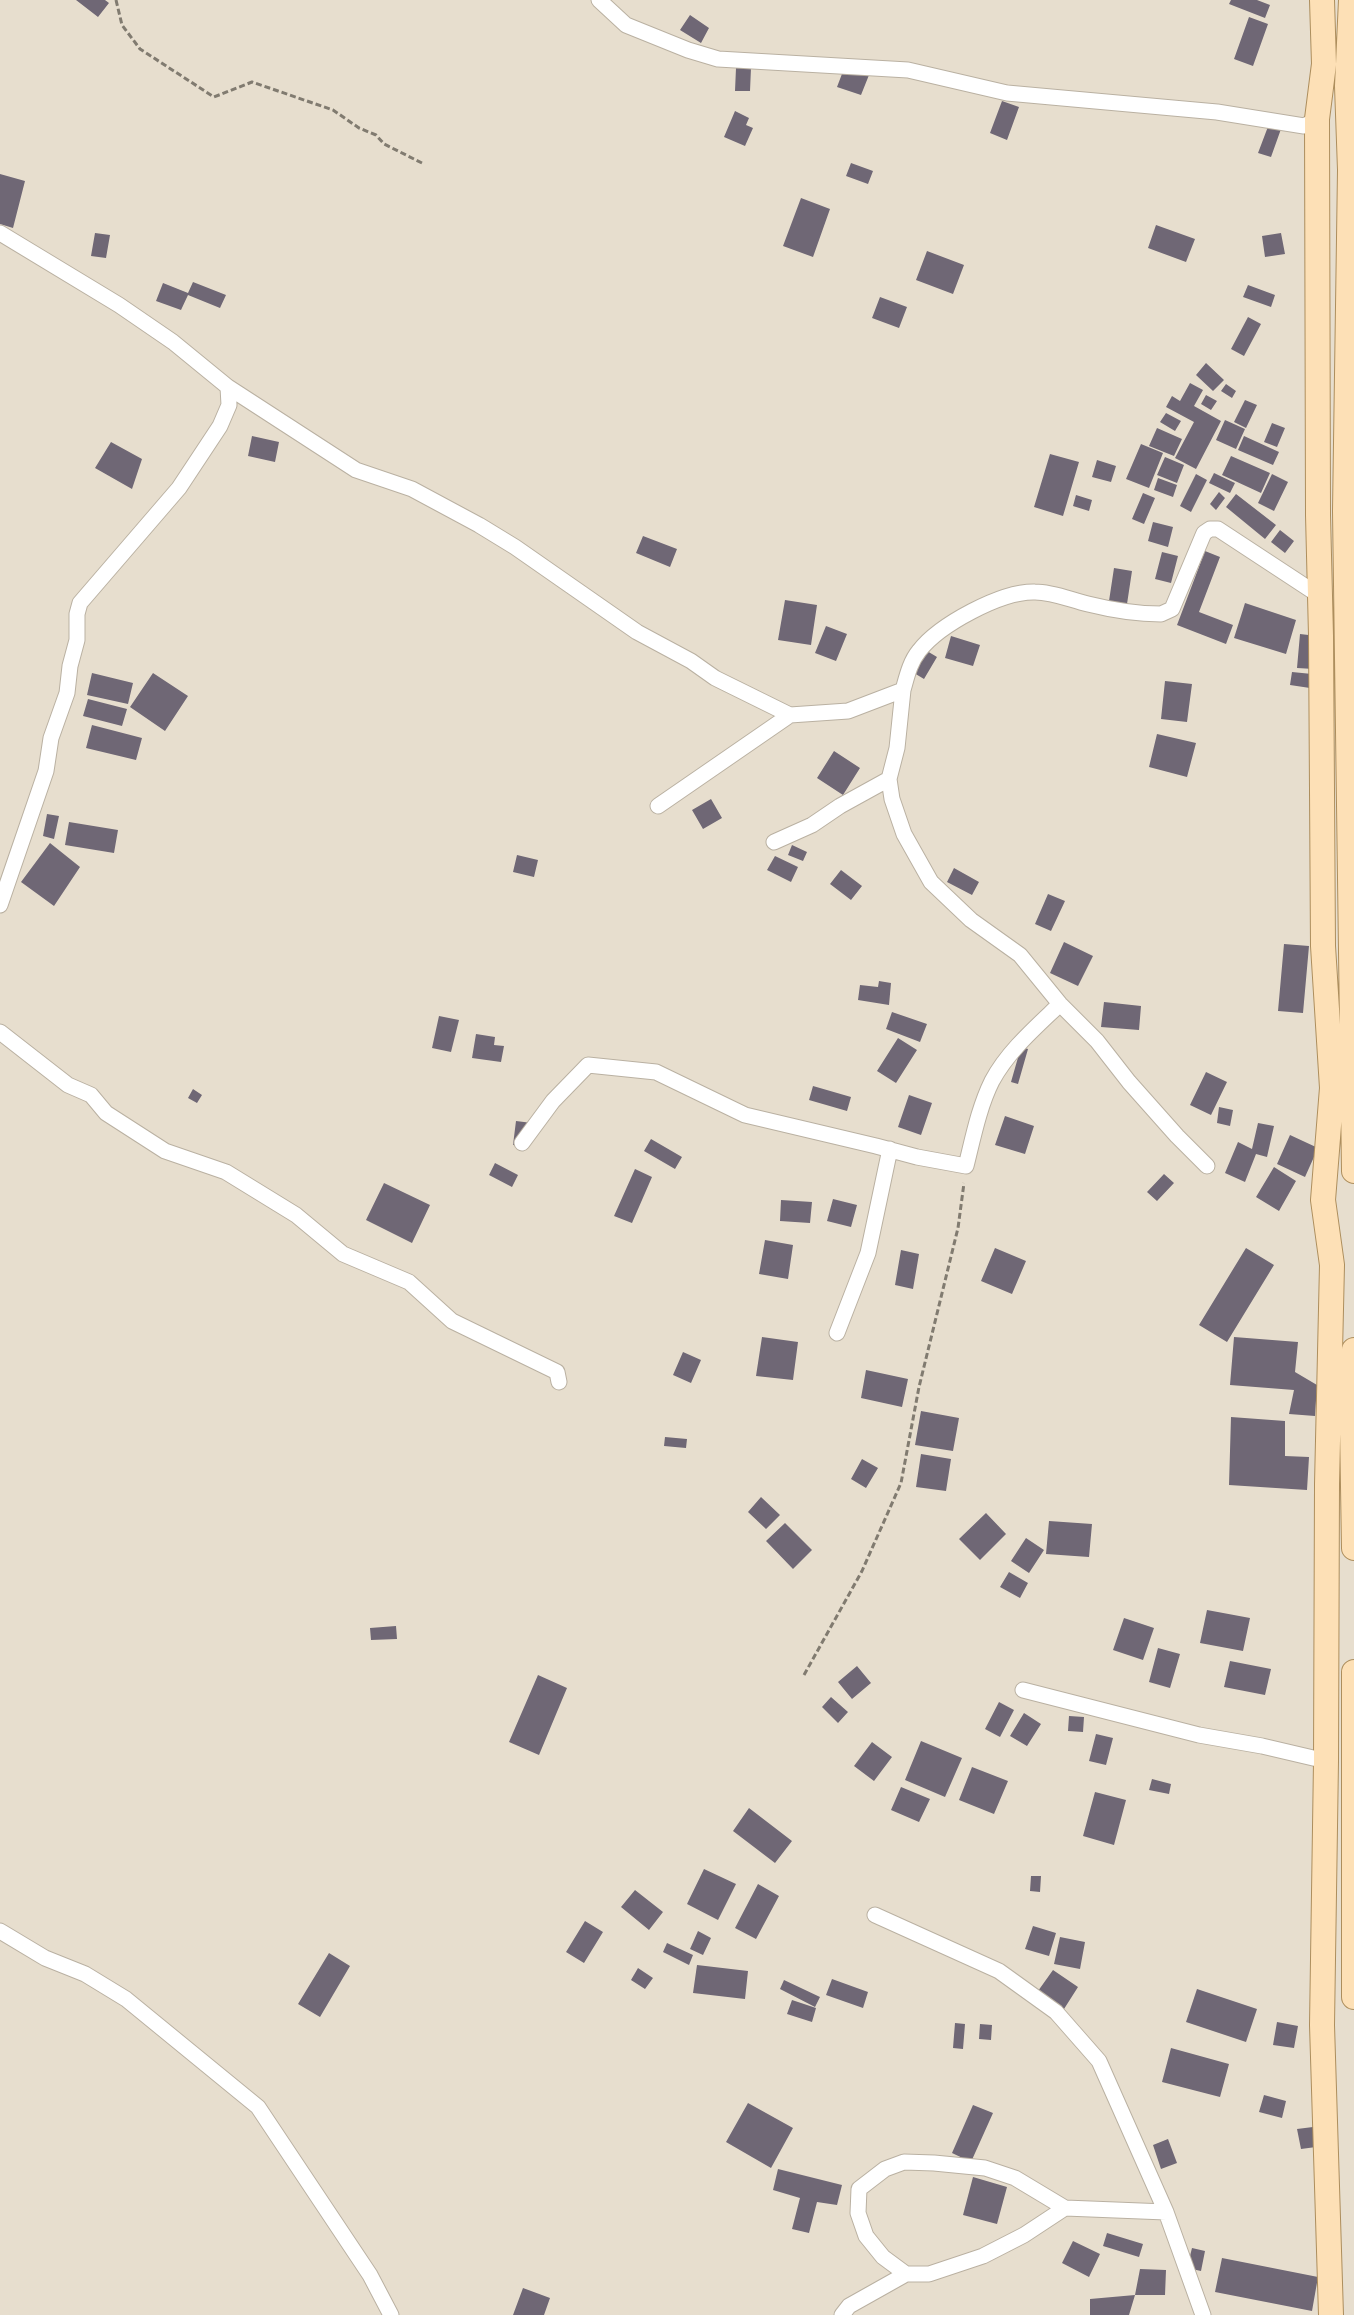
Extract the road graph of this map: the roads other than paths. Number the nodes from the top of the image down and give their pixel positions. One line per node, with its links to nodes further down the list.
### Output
1 (599, 0): 4 (street)
2 (1322, 0): 4 (main road)
3 (1351, 0): 7 (main road)
4 (1317, 119): 9 (main road)
5 (0, 233): 6 (street)
6 (228, 387): 12 (street); 16 (street)
7 (1351, 397): 8 (main road)
8 (1349, 510): 10 (main road)
9 (1320, 596): 11 (street); 29 (main road)
10 (1350, 627): 22 (main road)
11 (903, 690): 12 (street); 13 (street)
12 (790, 715): 14 (street)
13 (889, 779): 15 (street); 17 (street)
14 (658, 806)
15 (774, 842)
16 (0, 905)
17 (1060, 1004): 20 (street); 21 (street)
18 (0, 1032): 25 (street)
19 (522, 1143): 20 (street)
20 (890, 1149): 23 (street)
21 (1207, 1166)
22 (1354, 1171)
23 (837, 1333)
24 (1354, 1350): 26 (main road)
25 (559, 1382)
26 (1354, 1548)
27 (1354, 1672): 31 (main road)
28 (1023, 1690): 29 (street)
29 (1326, 1761): 40 (main road)
30 (874, 1915): 35 (street)
31 (1354, 1921): 33 (main road)
32 (0, 1931): 37 (street)
33 (1354, 1997)
34 (1065, 2208): 35 (street); 36 (street); 36 (street)
35 (1166, 2212): 39 (street)
36 (906, 2274): 38 (street)
37 (391, 2315)
38 (842, 2315)
39 (1203, 2315)
40 (1331, 2315)

